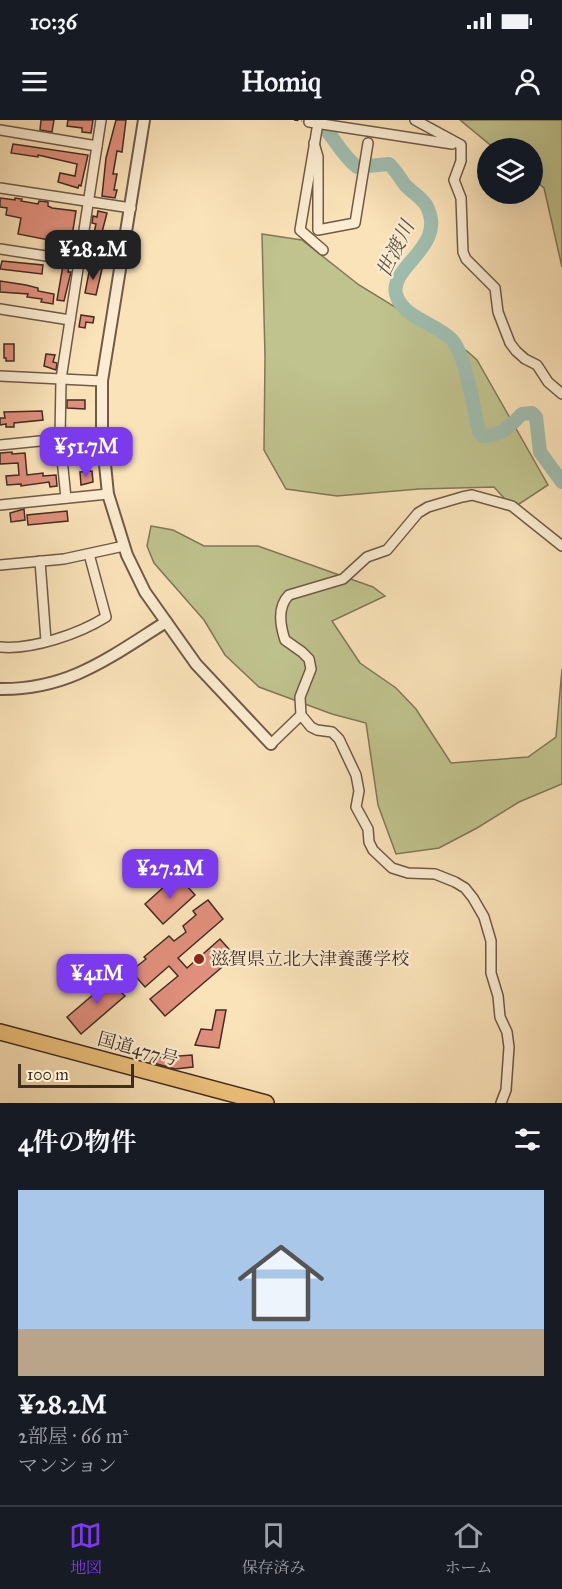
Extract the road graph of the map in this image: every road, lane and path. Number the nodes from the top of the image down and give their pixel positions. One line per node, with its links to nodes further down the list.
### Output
1 (101, 120): 8 (street)
2 (144, 120): 11 (street)
3 (415, 120): 7 (street)
4 (0, 130): 8 (street)
5 (314, 143): 6 (street); 7 (street); 13 (street)
6 (368, 143)
7 (461, 145): 20 (street)
8 (97, 146): 10 (street)
9 (0, 188): 10 (street)
10 (88, 201): 11 (street); 14 (street)
11 (131, 208): 19 (street)
12 (0, 249): 14 (street)
13 (323, 250)
14 (79, 261): 16 (street)
15 (0, 309): 16 (street)
16 (70, 321): 18 (street)
17 (0, 376): 18 (street)
18 (61, 379): 19 (street); 21 (street)
19 (102, 381): 23 (street)
20 (562, 394)
21 (60, 439): 22 (street); 24 (street)
22 (0, 445)
23 (108, 494): 24 (street); 26 (street)
24 (66, 498): 25 (street)
25 (0, 505)
26 (124, 546): 28 (street); 31 (street)
27 (562, 546): 35 (street)
28 (89, 554): 29 (street); 32 (street)
29 (40, 561): 30 (street); 32 (street)
30 (0, 565)
31 (166, 622): 34 (street); 36 (street)
32 (46, 641): 33 (street)
33 (0, 647)
34 (0, 690)
35 (301, 715): 36 (street); 39 (street)
36 (271, 744)
37 (0, 1032): 38 (highway, 国道477号)
38 (266, 1103)
39 (501, 1103)

